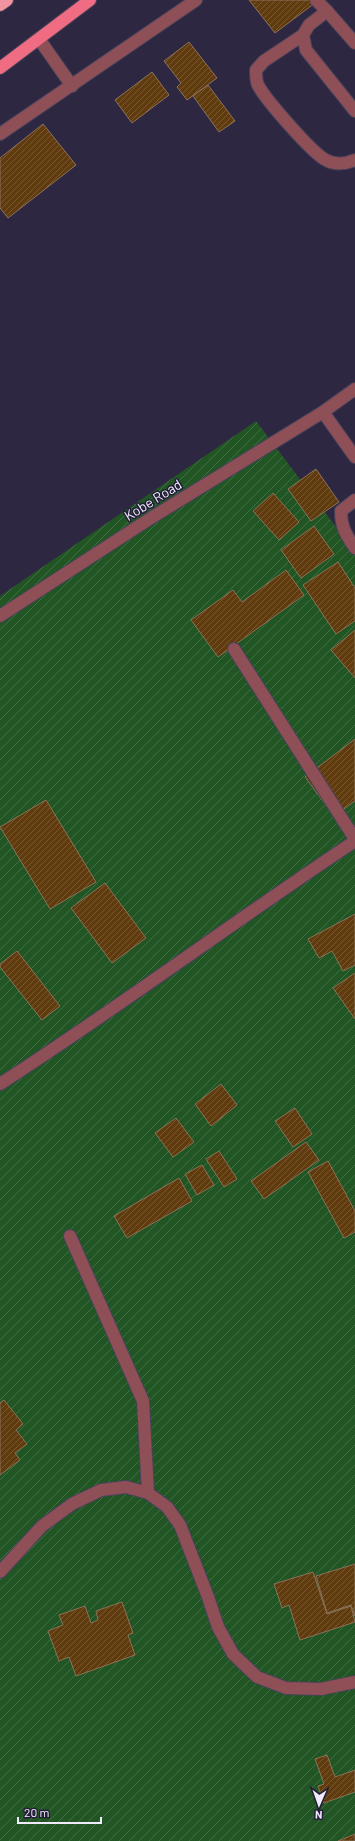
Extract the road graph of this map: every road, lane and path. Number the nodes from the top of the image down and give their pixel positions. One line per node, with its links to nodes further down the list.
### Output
1 (7, 0): 5 (highway)
2 (90, 0): 8 (main road)
3 (196, 0): 11 (street)
4 (316, 0): 6 (street)
5 (0, 5)
6 (327, 11): 7 (street); 9 (street)
7 (303, 35): 12 (street); 14 (street)
8 (39, 39): 10 (main road); 11 (street)
9 (355, 43)
10 (0, 68)
11 (72, 86): 13 (street)
12 (355, 111)
13 (0, 134)
14 (355, 160)
15 (355, 389): 16 (street, Kobe Road)
16 (323, 412): 17 (street); 20 (street, Kobe Road)
17 (355, 457)
18 (355, 500): 19 (street)
19 (355, 548)
20 (0, 616)
21 (234, 649): 22 (street)
22 (355, 840): 23 (street)
23 (0, 1084)
24 (70, 1236): 25 (street)
25 (148, 1493): 26 (street); 27 (street)
26 (0, 1572)
27 (355, 1682)

